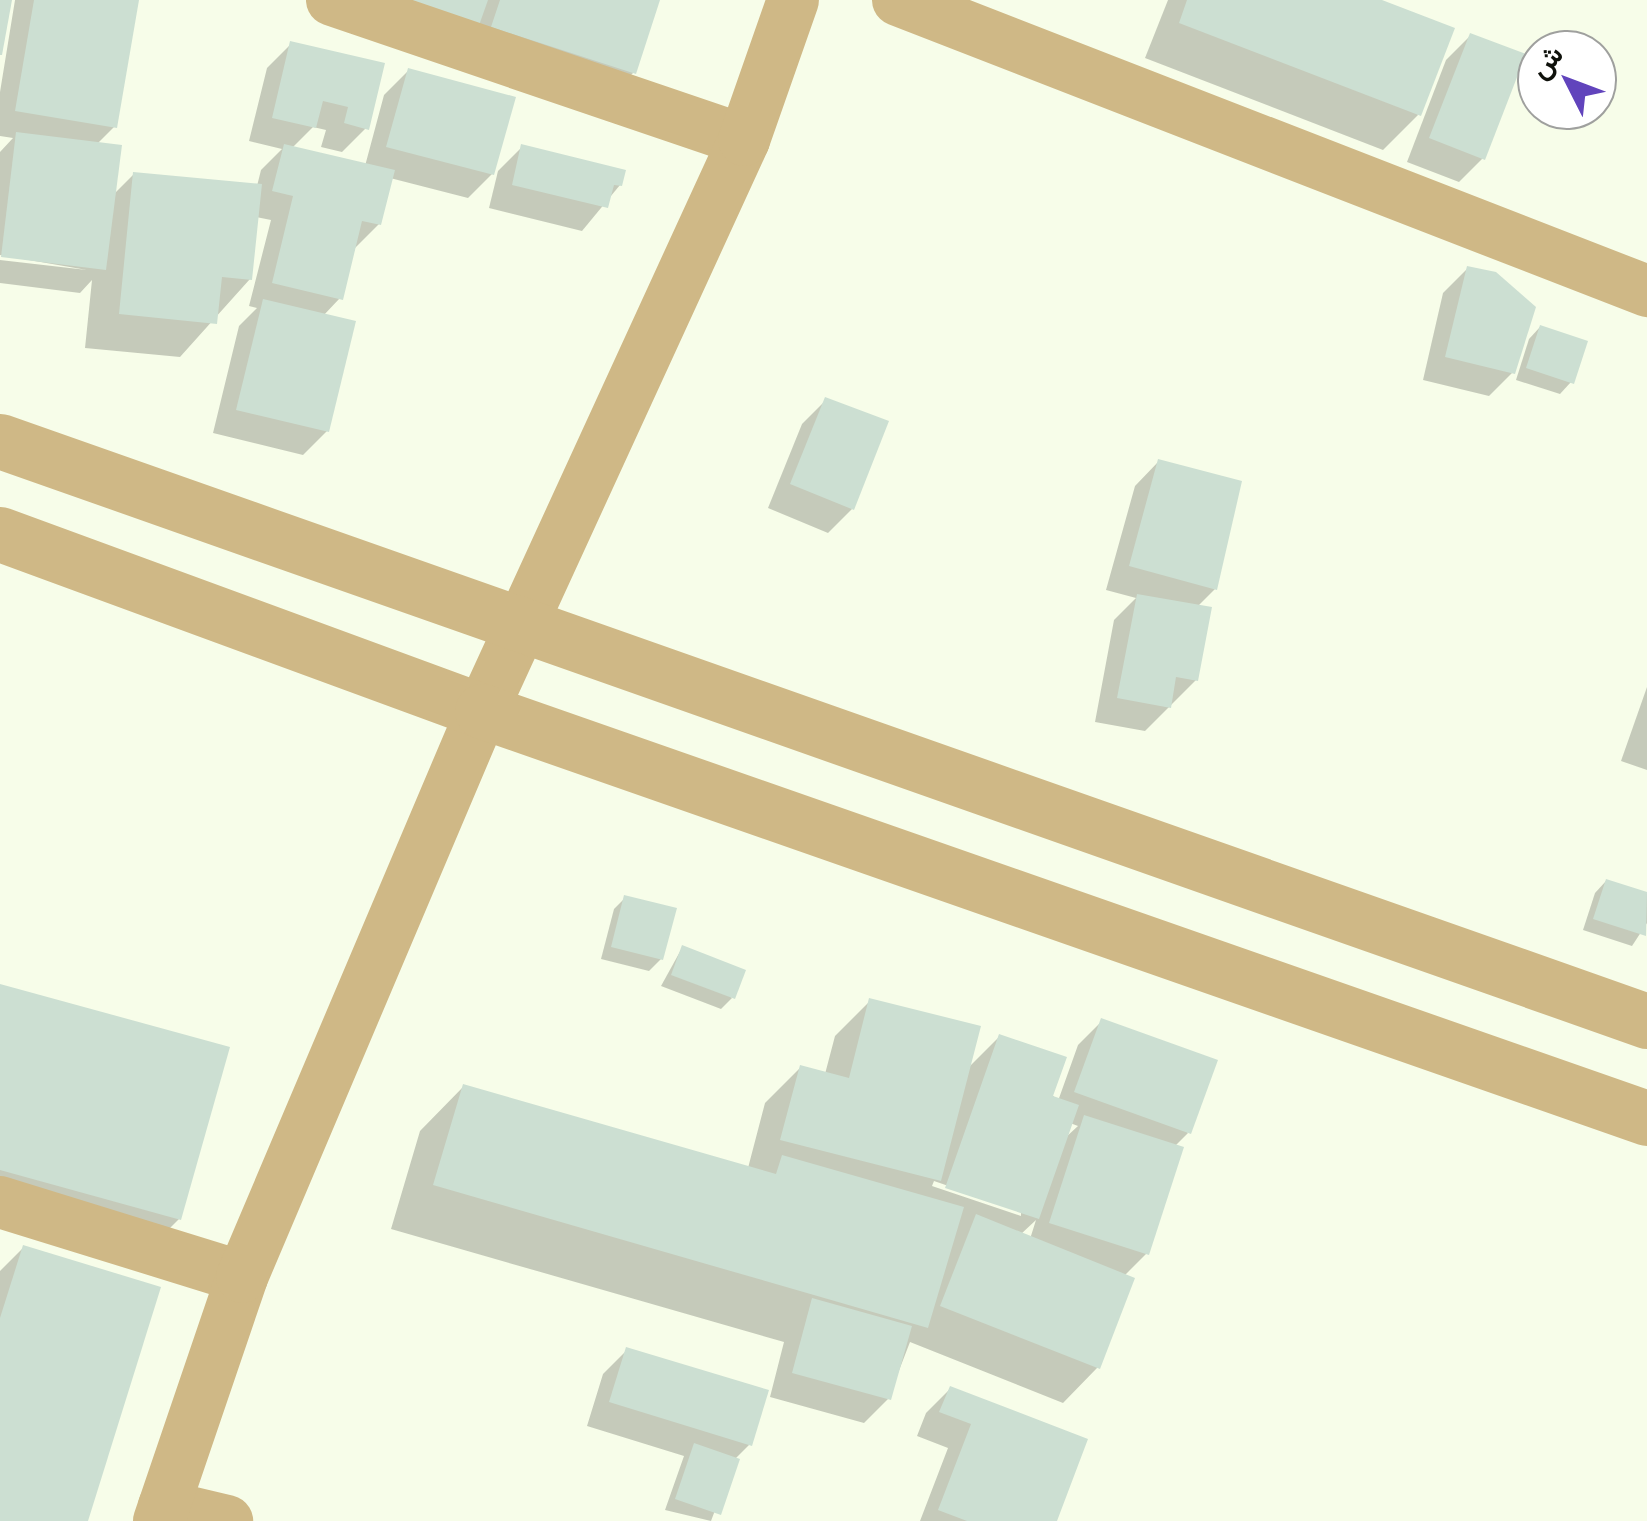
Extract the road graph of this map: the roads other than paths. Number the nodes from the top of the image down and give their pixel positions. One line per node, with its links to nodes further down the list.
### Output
1 (332, 0): 4 (street)
2 (793, 0): 4 (street)
3 (898, 0): 5 (street)
4 (744, 140): 8 (street)
5 (1647, 290)
6 (0, 441): 8 (street)
7 (0, 534): 9 (street)
8 (522, 621): 9 (street); 10 (street)
9 (482, 711): 11 (street); 13 (street)
10 (1647, 1021)
11 (1647, 1118)
12 (0, 1202): 13 (street)
13 (242, 1277): 14 (street)
14 (161, 1514): 15 (street)
15 (227, 1521)

